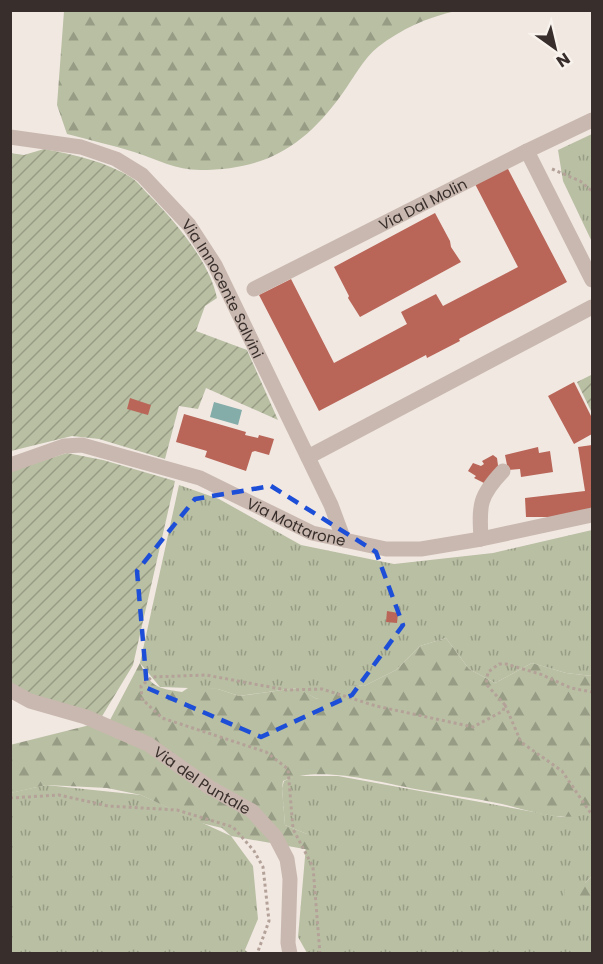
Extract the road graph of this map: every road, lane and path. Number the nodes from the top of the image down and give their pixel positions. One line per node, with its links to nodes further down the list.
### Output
1 (592, 120): 3 (street, Via Dal Molin)
2 (10, 137): 9 (street, Via Innocente Salvini)
3 (527, 150): 4 (street); 7 (street, Via Dal Molin)
4 (536, 170): 5 (path); 6 (street)
5 (592, 191)
6 (592, 280)
7 (254, 289)
8 (592, 308): 9 (street)
9 (308, 458): 14 (street, Via Innocente Salvini)
10 (10, 465): 14 (street, Via Mottarone)
11 (503, 471): 13 (street)
12 (592, 515): 13 (street, Via Mottarone)
13 (482, 539): 14 (street, Via Mottarone)
14 (344, 540)
15 (10, 690): 21 (street, Via del Puntale)
16 (592, 692): 17 (path)
17 (505, 705): 19 (path); 22 (path)
18 (10, 798): 20 (path)
19 (592, 815)
20 (257, 954)
21 (290, 954)
22 (320, 954)

